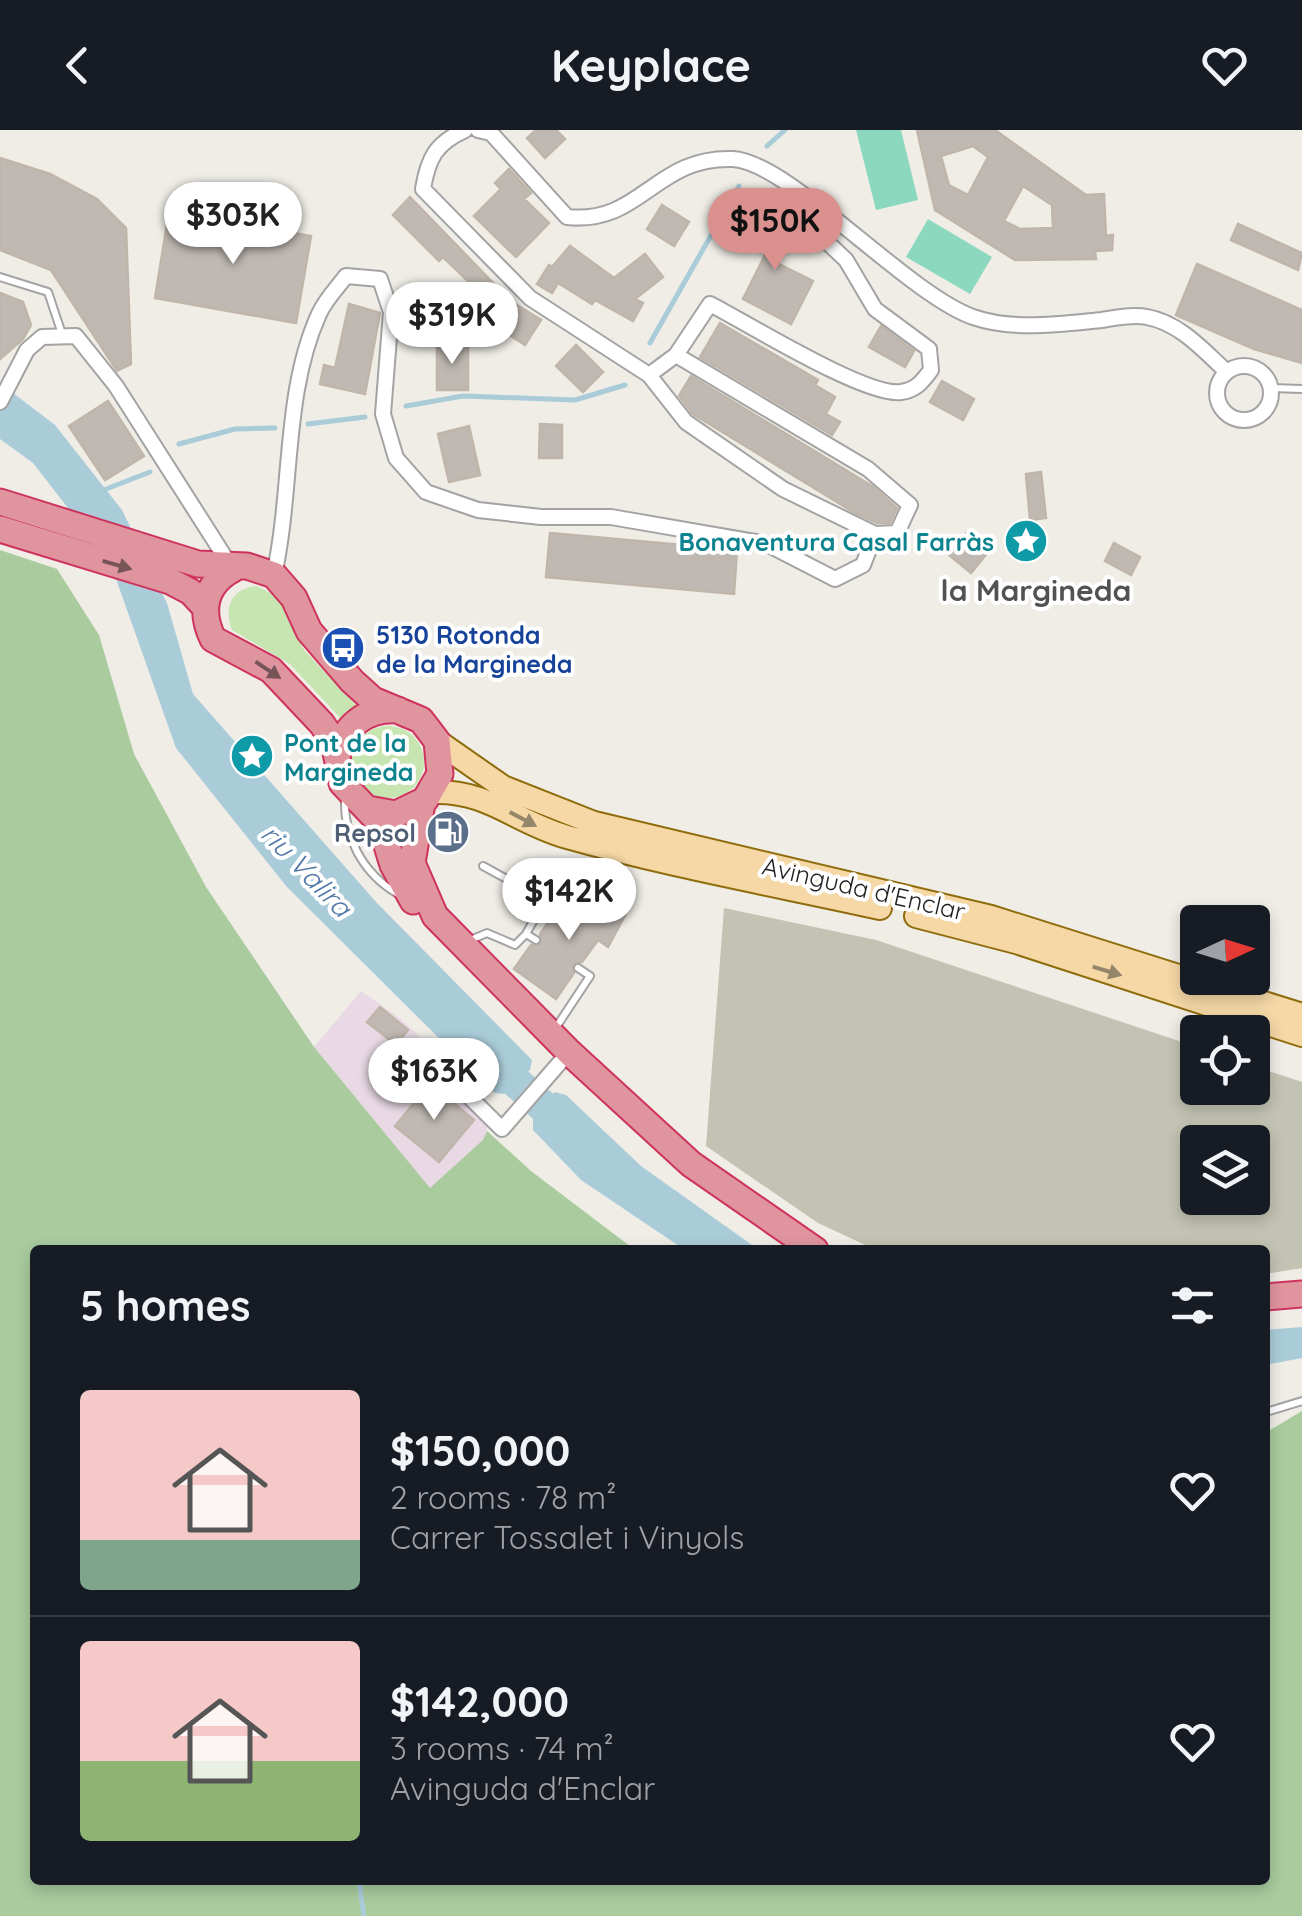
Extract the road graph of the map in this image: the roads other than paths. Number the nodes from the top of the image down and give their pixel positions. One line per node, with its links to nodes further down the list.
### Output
1 (465, 130): 8 (street)
2 (478, 130): 7 (street)
3 (762, 201): 6 (street)
4 (0, 277): 5 (lane)
5 (62, 336): 11 (street); 15 (street)
6 (676, 356): 8 (street); 14 (street)
7 (1228, 372): 9 (street); 9 (street)
8 (650, 374): 14 (street)
9 (1271, 388): 10 (lane)
10 (1302, 389)
11 (0, 402)
12 (0, 502): 15 (highway)
13 (0, 530): 17 (highway, one-way to 17)
14 (874, 534): 16 (street)
15 (232, 569): 16 (highway); 17 (highway)
16 (274, 574): 18 (highway)
17 (205, 607): 20 (highway, one-way to 20)
18 (398, 710): 19 (highway); 20 (highway)
19 (437, 740): 22 (highway); 31 (main road, Avinguda d'Enclar)
20 (338, 756): 21 (highway)
21 (345, 790): 23 (highway); 25 (lane)
22 (427, 798): 23 (highway); 26 (highway); 33 (main road, Avinguda d'Enclar, one-way to 33)
23 (368, 810): 25 (highway)
24 (483, 866): 27 (lane)
25 (411, 898): 26 (highway)
26 (436, 916): 29 (highway)
27 (526, 934): 28 (lane); 29 (lane)
28 (536, 940)
29 (462, 946): 32 (highway)
30 (578, 968): 32 (lane)
31 (1302, 1015)
32 (550, 1034): 35 (highway)
33 (1302, 1035)
34 (423, 1052): 35 (street)
35 (569, 1052): 36 (highway)
36 (808, 1245)
37 (1302, 1294): 38 (highway)
38 (1270, 1296)
39 (1302, 1401): 40 (lane)
40 (1270, 1411)

